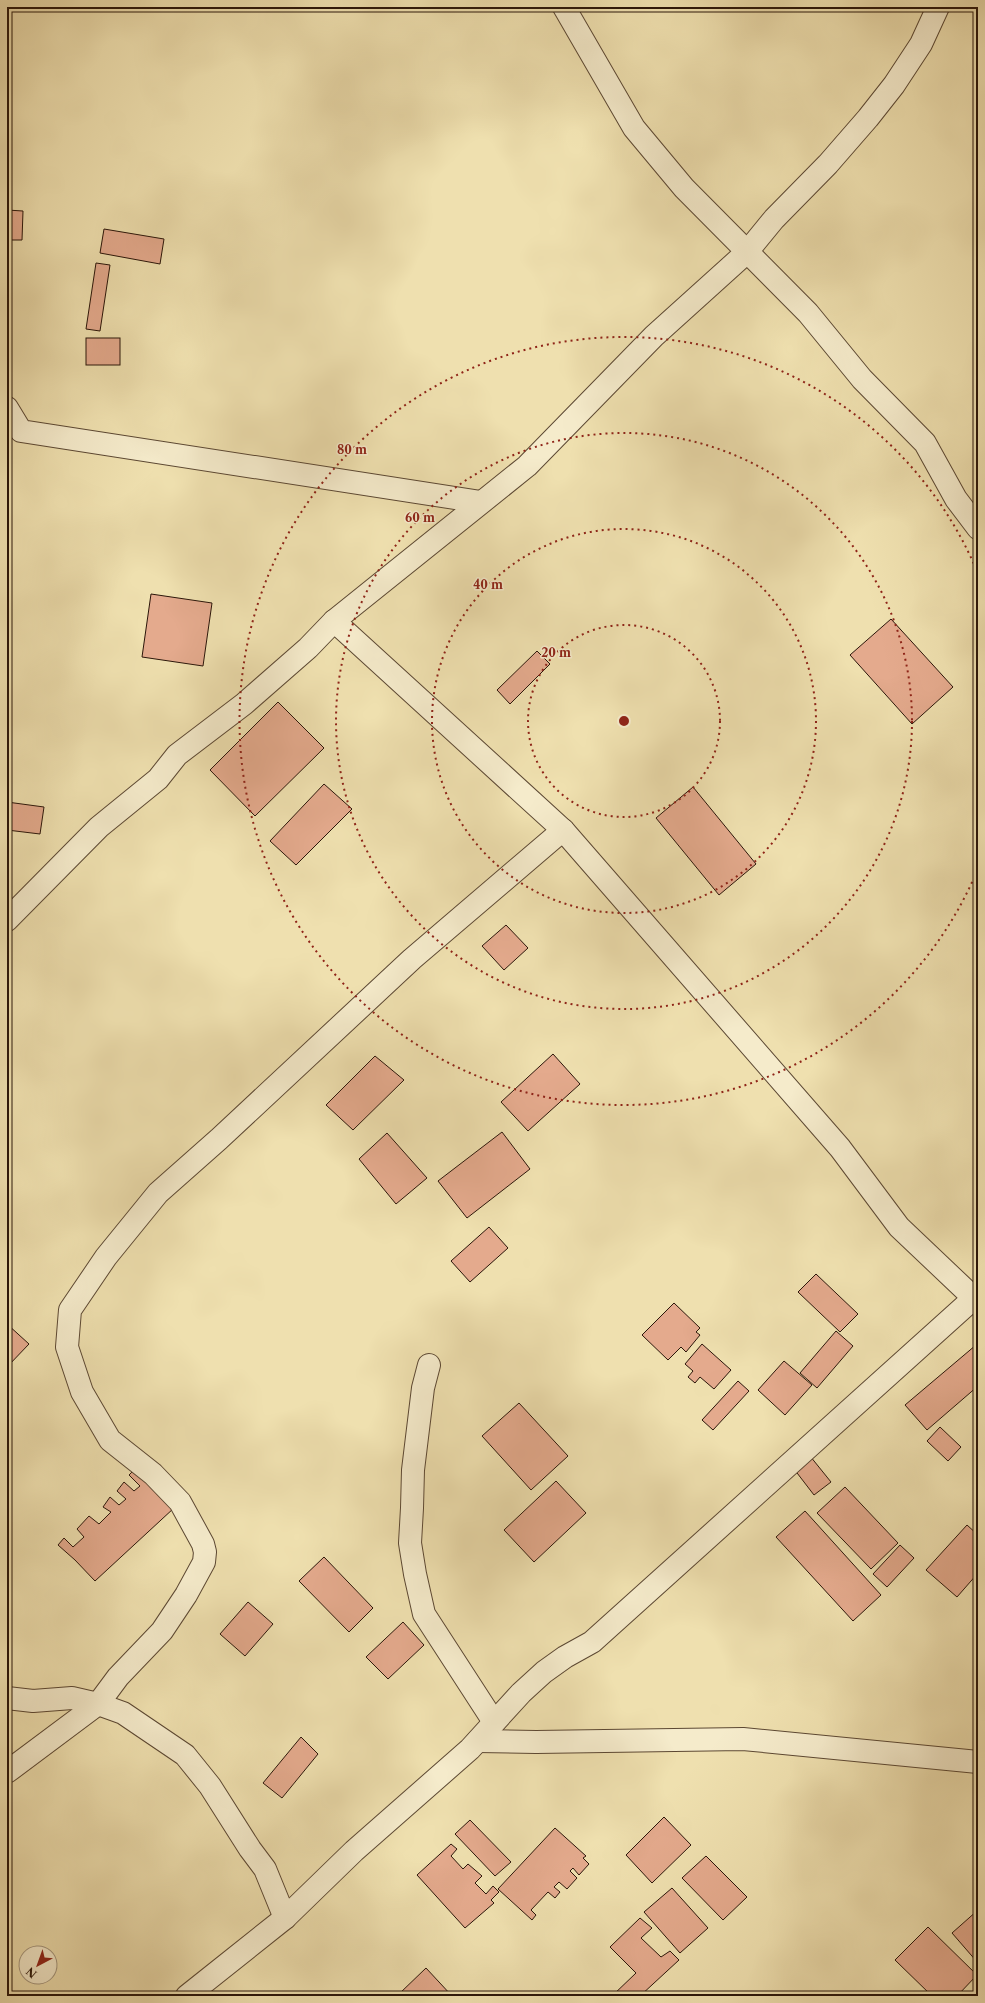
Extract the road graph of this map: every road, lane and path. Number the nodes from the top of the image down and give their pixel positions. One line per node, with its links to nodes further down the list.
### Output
1 (564, 7): 3 (street)
2 (938, 7): 3 (street)
3 (747, 252): 6 (street); 7 (street)
4 (7, 408): 5 (street)
5 (14, 430): 6 (street)
6 (481, 502): 8 (street)
7 (978, 528)
8 (334, 621): 9 (street); 10 (street)
9 (563, 830): 11 (street); 14 (street)
10 (7, 920)
11 (976, 1300): 15 (street)
12 (429, 1365): 15 (street)
13 (7, 1698): 14 (street)
14 (98, 1704): 18 (street); 19 (street)
15 (494, 1722): 16 (street)
16 (478, 1741): 17 (street); 19 (street)
17 (978, 1762)
18 (7, 1772)
19 (285, 1918): 20 (street)
20 (187, 1996)

